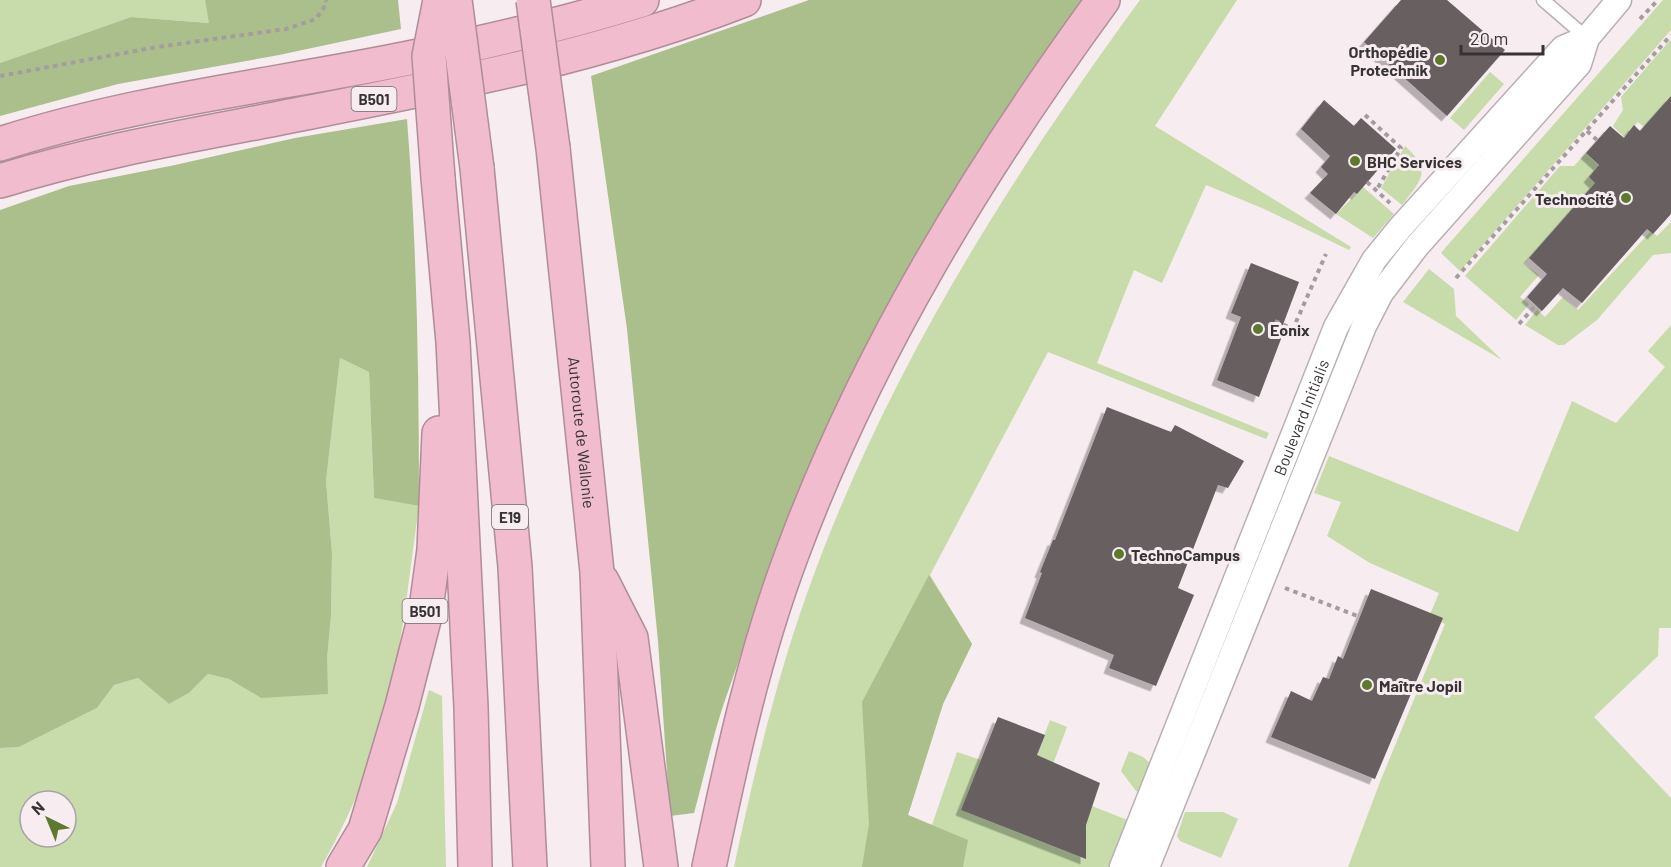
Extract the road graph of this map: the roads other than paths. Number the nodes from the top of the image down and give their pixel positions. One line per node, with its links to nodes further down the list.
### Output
1 (440, 0): 12 (highway, bridge)
2 (455, 0): 16 (highway, E19, bridge)
3 (533, 0): 13 (highway, Autoroute de Wallonie, bridge)
4 (642, 0): 10 (highway, B501)
5 (744, 0): 11 (highway, B501)
6 (1103, 0): 19 (highway)
7 (1543, 0): 9 (lane)
8 (1619, 0): 9 (street, Boulevard Initialis)
9 (1587, 38): 20 (street, Boulevard Initialis); 21 (street, Boulevard Initialis)
10 (0, 144)
11 (0, 181)
12 (453, 342): 14 (highway, B501); 15 (highway)
13 (597, 572): 17 (highway, Autoroute de Wallonie); 18 (highway)
14 (343, 867)
15 (475, 867)
16 (530, 867)
17 (608, 867)
18 (661, 867)
19 (708, 867)
20 (1122, 867)
21 (1147, 867)

